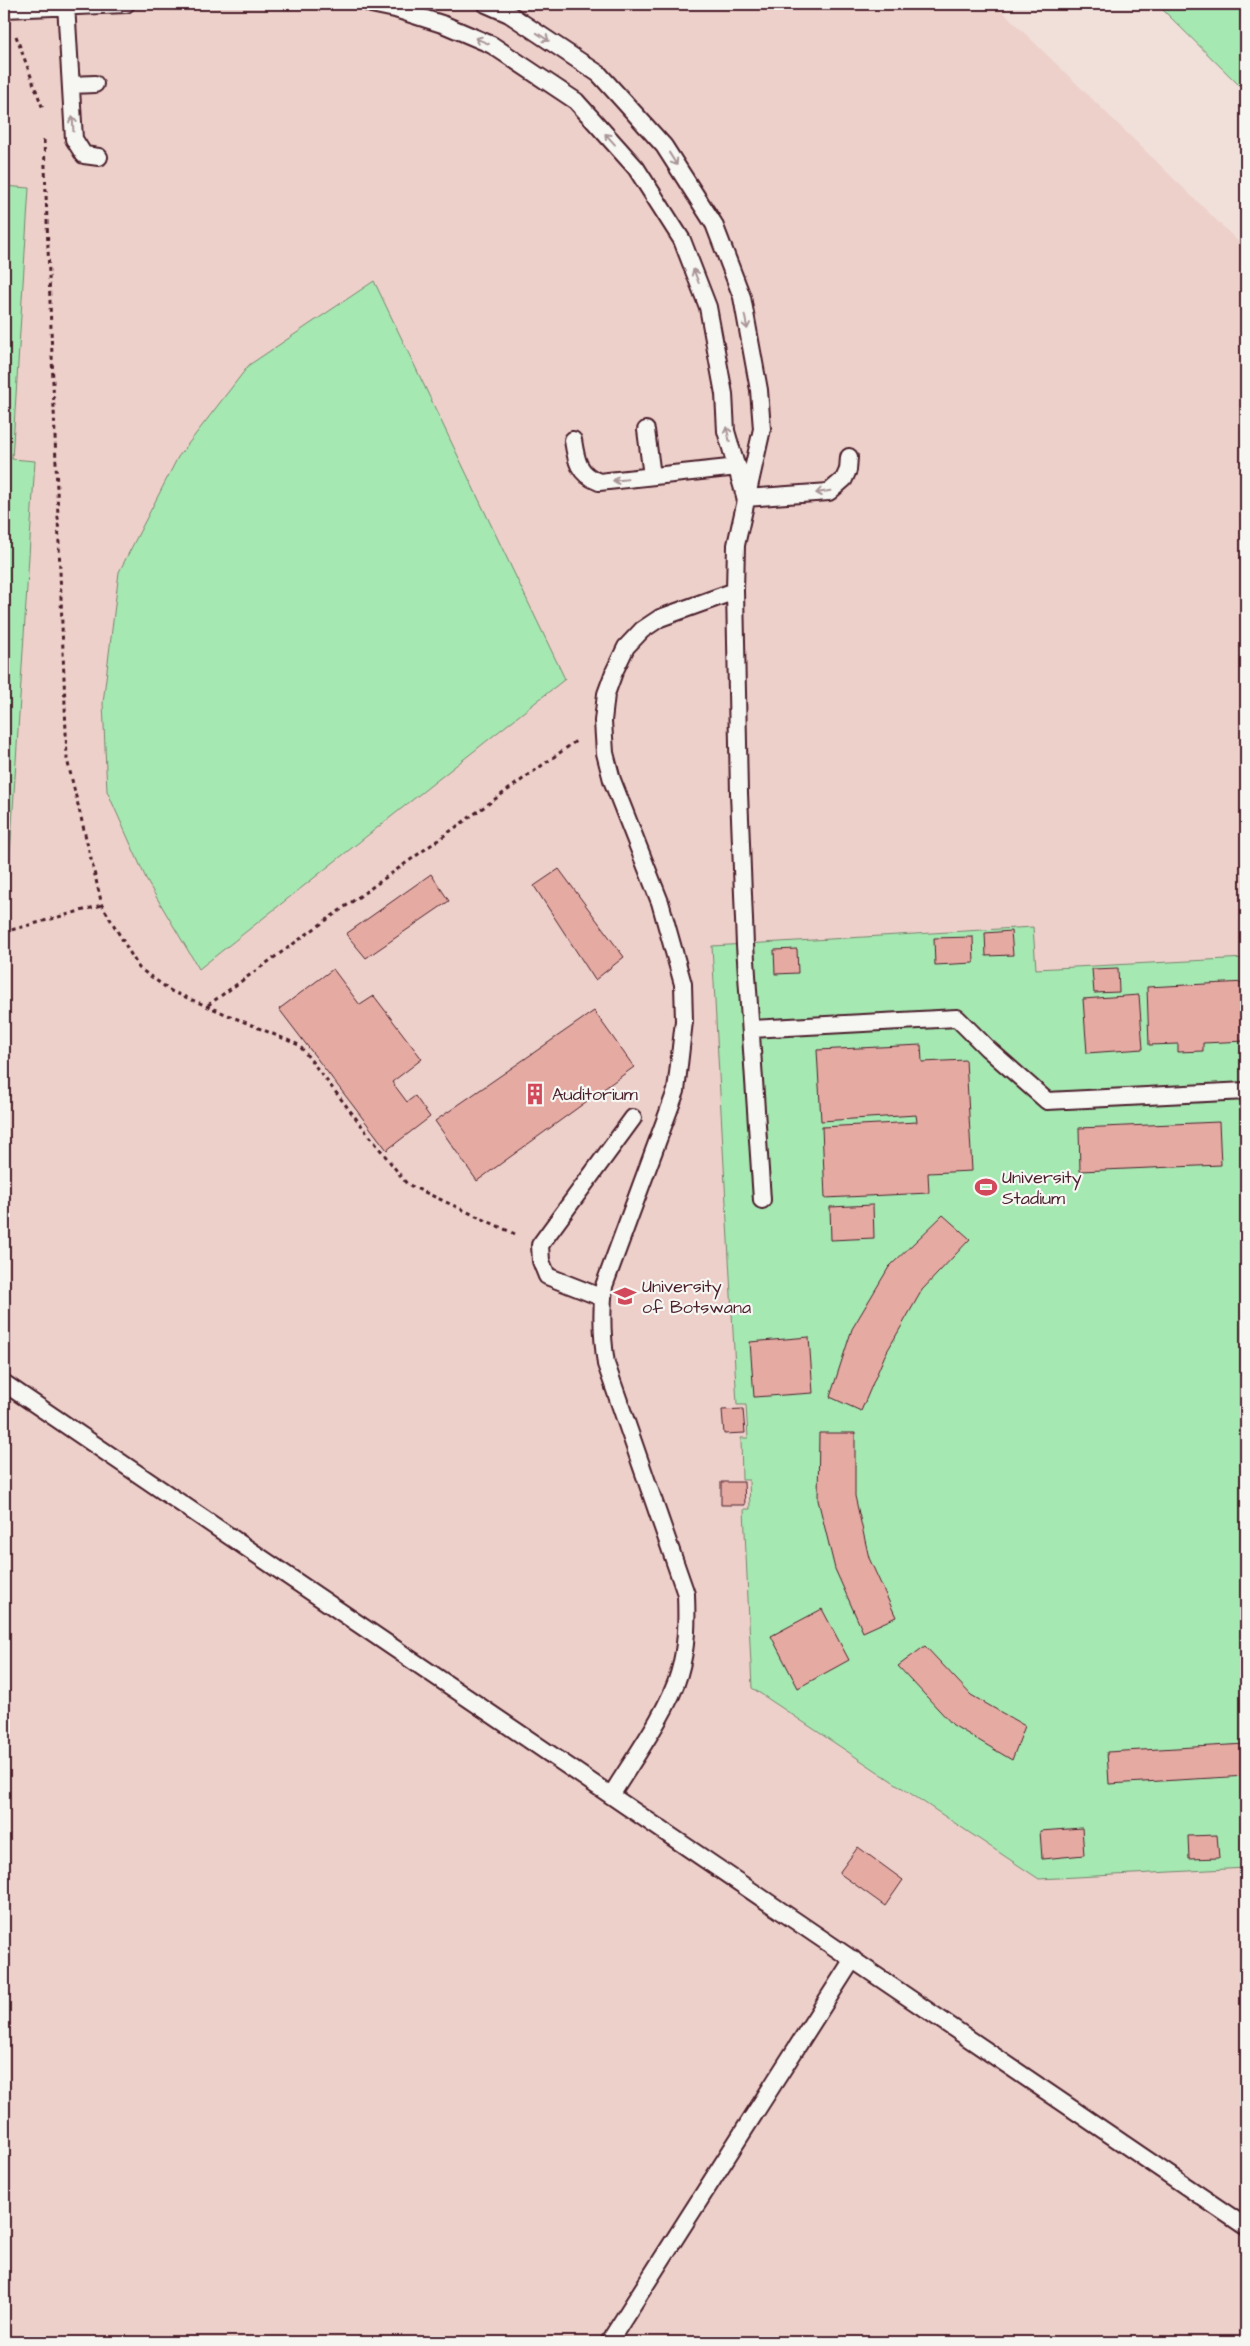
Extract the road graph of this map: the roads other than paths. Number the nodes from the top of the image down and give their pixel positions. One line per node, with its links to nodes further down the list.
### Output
1 (126, 4): 4 (lane)
2 (371, 4): 12 (lane, one-way to 2)
3 (486, 4): 14 (lane, one-way to 14)
4 (66, 5): 5 (lane); 7 (lane)
5 (5, 9)
6 (95, 84): 7 (lane)
7 (71, 85): 8 (lane, one-way to 7)
8 (99, 157)
9 (646, 430): 13 (lane)
10 (573, 440): 13 (lane, one-way to 10)
11 (849, 457): 14 (lane, one-way to 14)
12 (738, 467): 13 (lane); 14 (lane)
13 (652, 476)
14 (746, 498): 15 (lane)
15 (735, 591): 16 (lane); 20 (lane)
16 (752, 1029): 17 (lane); 19 (lane)
17 (1246, 1091)
18 (633, 1118): 20 (lane)
19 (762, 1200)
20 (603, 1298): 22 (lane)
21 (4, 1382): 22 (lane)
22 (612, 1794): 23 (lane)
23 (853, 1959): 24 (lane); 25 (lane)
24 (1246, 2226)
25 (609, 2342)

